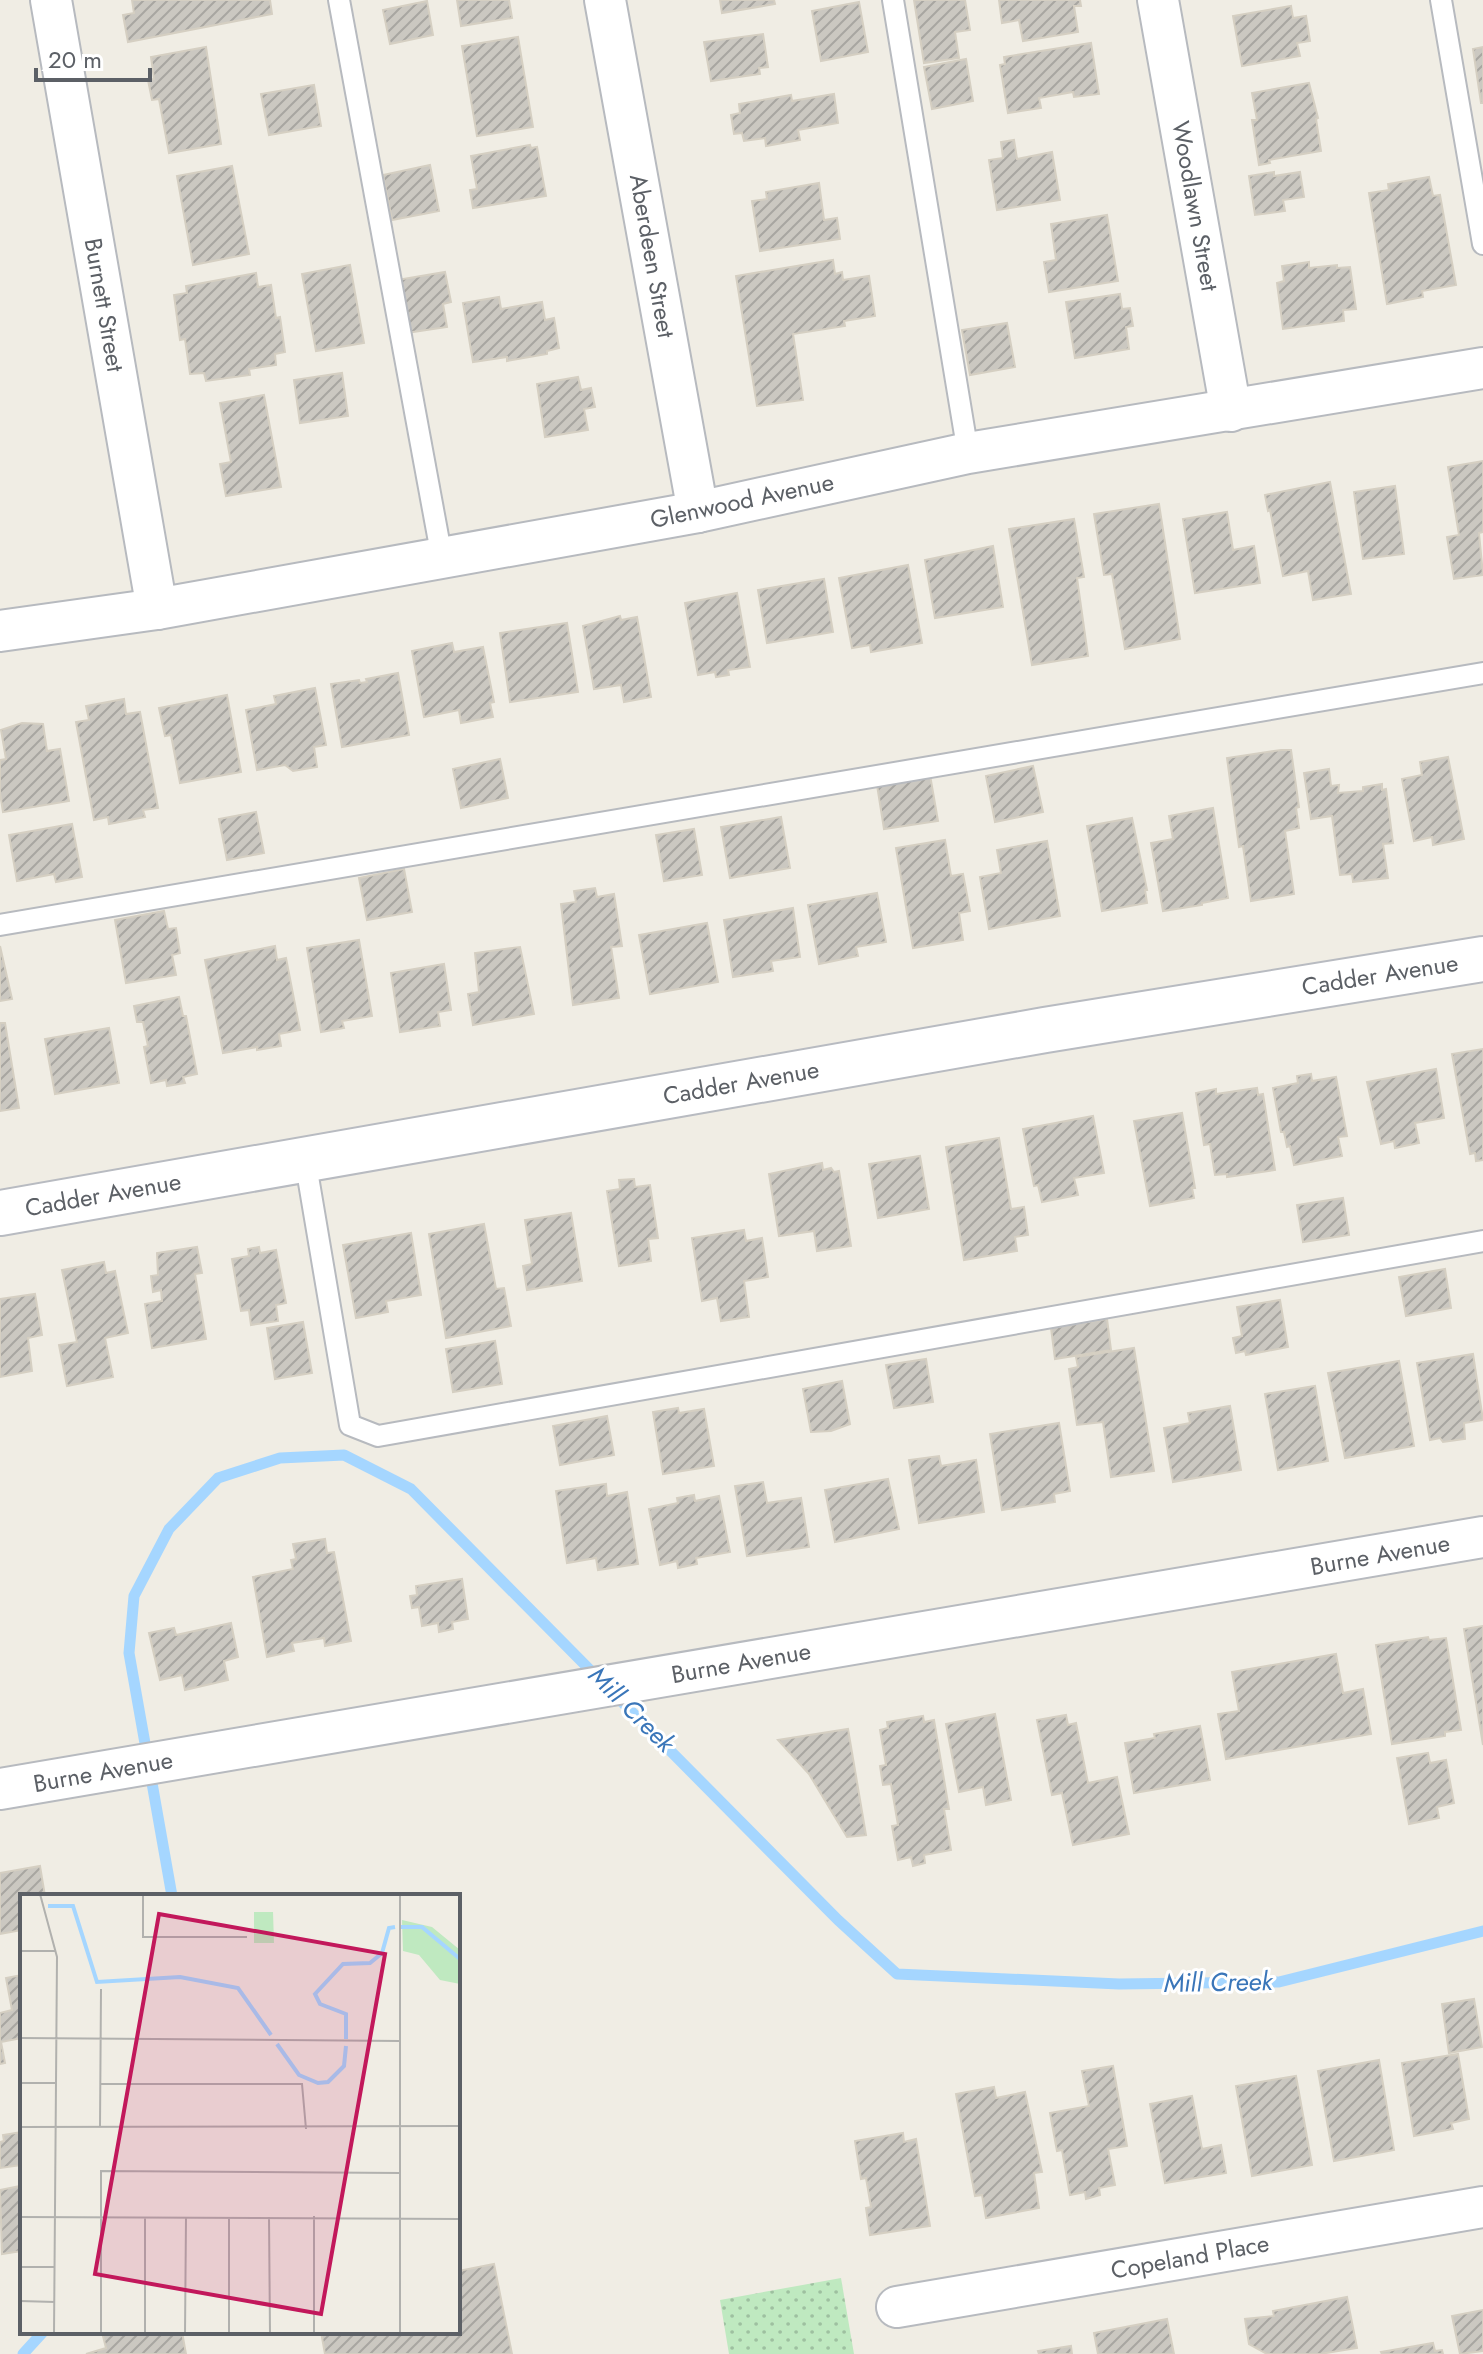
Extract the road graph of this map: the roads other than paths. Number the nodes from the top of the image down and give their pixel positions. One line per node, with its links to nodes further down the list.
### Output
1 (51, 0): 13 (street, Burnett Street)
2 (339, 0): 12 (lane)
3 (605, 0): 11 (street, Aberdeen Street)
4 (893, 0): 10 (lane)
5 (1158, 0): 9 (street, Woodlawn Street)
6 (1441, 0): 7 (lane)
7 (1483, 244)
8 (1483, 368): 9 (street, Glenwood Avenue)
9 (1231, 411): 10 (street, Glenwood Avenue)
10 (968, 453): 11 (street, Glenwood Avenue)
11 (698, 512): 12 (street, Glenwood Avenue)
12 (442, 558): 13 (street, Glenwood Avenue)
13 (157, 609): 14 (street, Glenwood Avenue)
14 (0, 631)
15 (1483, 673): 16 (lane)
16 (0, 925)
17 (1483, 959): 18 (main road, Cadder Avenue)
18 (305, 1159): 19 (main road, Cadder Avenue); 20 (lane)
19 (0, 1213)
20 (1483, 1241)
21 (1483, 1537): 22 (street, Burne Avenue)
22 (16, 1787)
23 (1483, 2207): 24 (street, Copeland Place)
24 (897, 2307)

